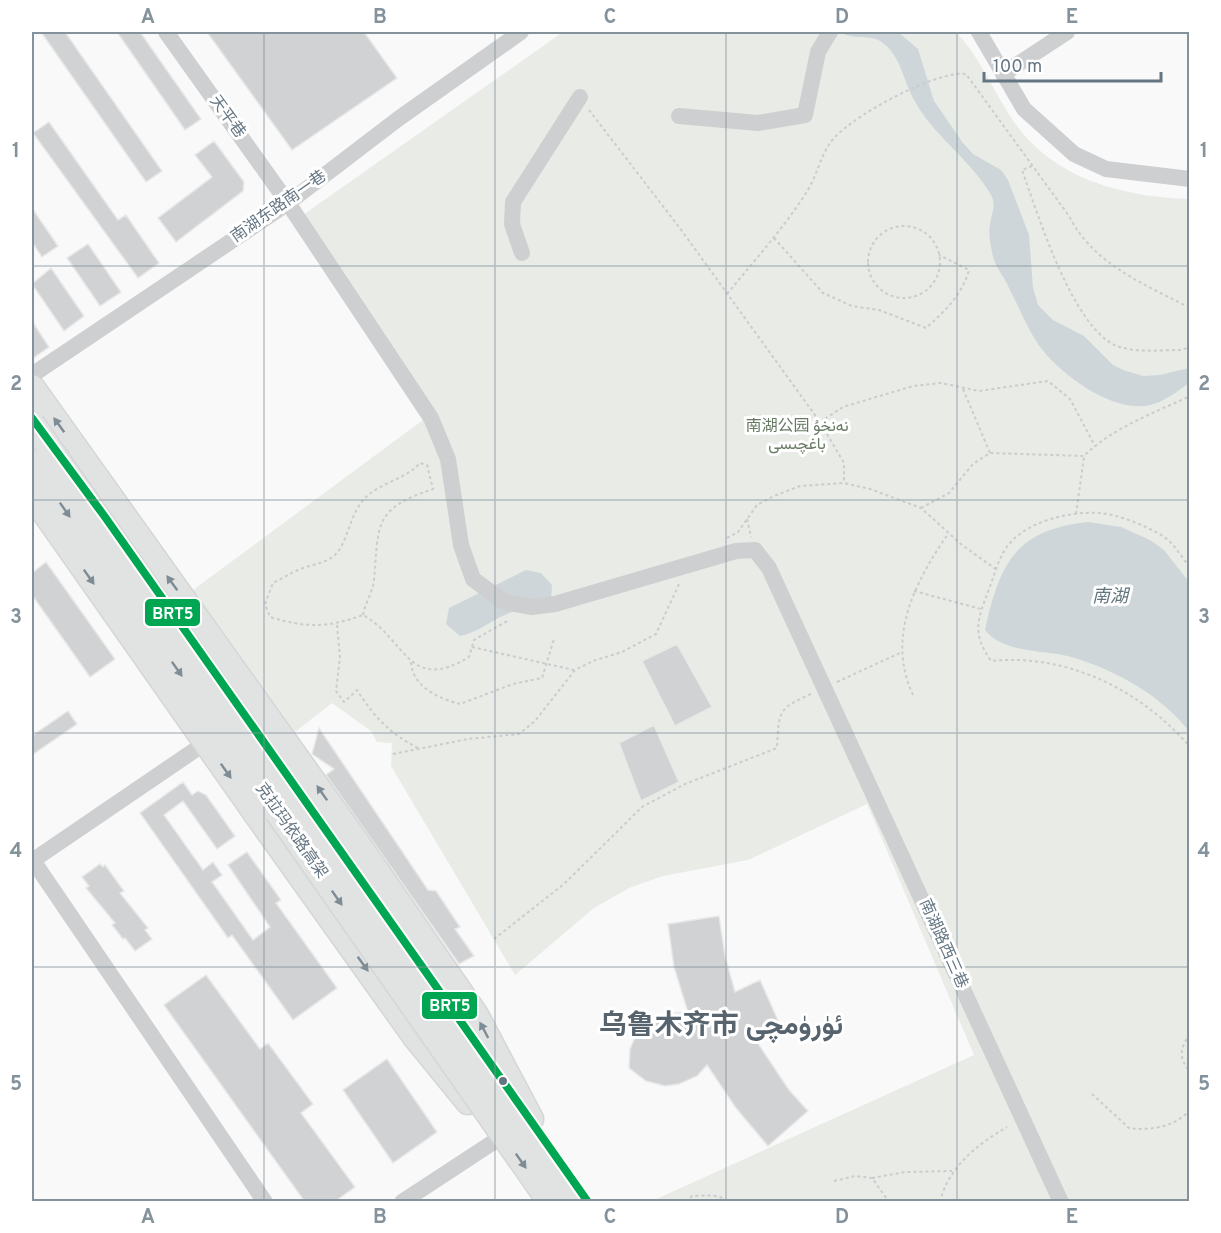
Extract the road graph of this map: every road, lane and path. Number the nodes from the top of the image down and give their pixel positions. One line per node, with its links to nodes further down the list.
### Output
1 (166, 32): 11 (street, 天平巷)
2 (521, 32): 11 (street, 南湖东路南一巷)
3 (830, 32): 8 (street)
4 (979, 32): 6 (street)
5 (1067, 32): 6 (street)
6 (1003, 74): 10 (street)
7 (580, 97): 13 (street); 15 (path)
8 (679, 116)
9 (1033, 165): 12 (path); 16 (path); 17 (path)
10 (1190, 179)
11 (288, 203): 18 (street, 南湖东路南一巷); 36 (street, 天平巷)
12 (774, 238): 14 (path); 15 (path)
13 (522, 253)
14 (939, 255): 14 (path)
15 (727, 294): 22 (path)
16 (1190, 308)
17 (1190, 346)
18 (32, 375)
19 (32, 387): 62 (highway, one-way to 19)
20 (963, 389): 22 (path); 24 (path); 25 (path)
21 (1190, 396): 24 (path)
22 (820, 422): 28 (path)
23 (32, 423): 71 (highway, 克拉玛依路高架, bridge)
24 (1095, 446): 26 (path)
25 (990, 453): 26 (path); 30 (path)
26 (1084, 456): 31 (path)
27 (32, 462): 70 (highway, 克拉玛依路高架, one-way to 70, bridge)
28 (844, 483): 30 (path); 32 (path)
29 (32, 495): 64 (highway, one-way to 64, bridge)
30 (921, 508): 33 (path)
31 (1076, 514): 37 (path); 38 (path)
32 (747, 519): 34 (path); 35 (path)
33 (949, 533): 38 (path); 39 (path)
34 (720, 541)
35 (755, 550): 36 (street, 天平巷); 50 (street, 南湖路西三巷)
36 (689, 564): 49 (path)
37 (1190, 567)
38 (997, 570): 40 (path)
39 (914, 591): 40 (path); 46 (path)
40 (981, 609): 53 (path)
41 (363, 615): 43 (path); 43 (path); 47 (path)
42 (507, 621): 45 (path)
43 (337, 624): 54 (path)
44 (554, 639): 48 (path)
45 (472, 647): 47 (path); 48 (path)
46 (902, 652): 50 (path); 51 (path)
47 (411, 662): 48 (path)
48 (547, 664): 49 (path)
49 (575, 670): 54 (path)
50 (826, 687): 57 (path); 76 (street, 南湖路西三巷)
51 (913, 695)
52 (225, 730): 56 (street)
53 (1190, 747)
54 (420, 748): 55 (path)
55 (393, 754)
56 (32, 860): 68 (street)
57 (494, 939)
58 (1190, 1034): 59 (path)
59 (1190, 1072)
60 (1092, 1094): 61 (path)
61 (1190, 1110)
62 (531, 1119): 64 (street)
63 (1007, 1127): 65 (path)
64 (498, 1138): 69 (street)
65 (952, 1171): 66 (path); 75 (path)
66 (872, 1178): 67 (path); 74 (path)
67 (834, 1181)
68 (265, 1202)
69 (402, 1202)
70 (550, 1202)
71 (576, 1202)
72 (686, 1202): 73 (path)
73 (728, 1202)
74 (890, 1202)
75 (940, 1202)
76 (1060, 1202)

